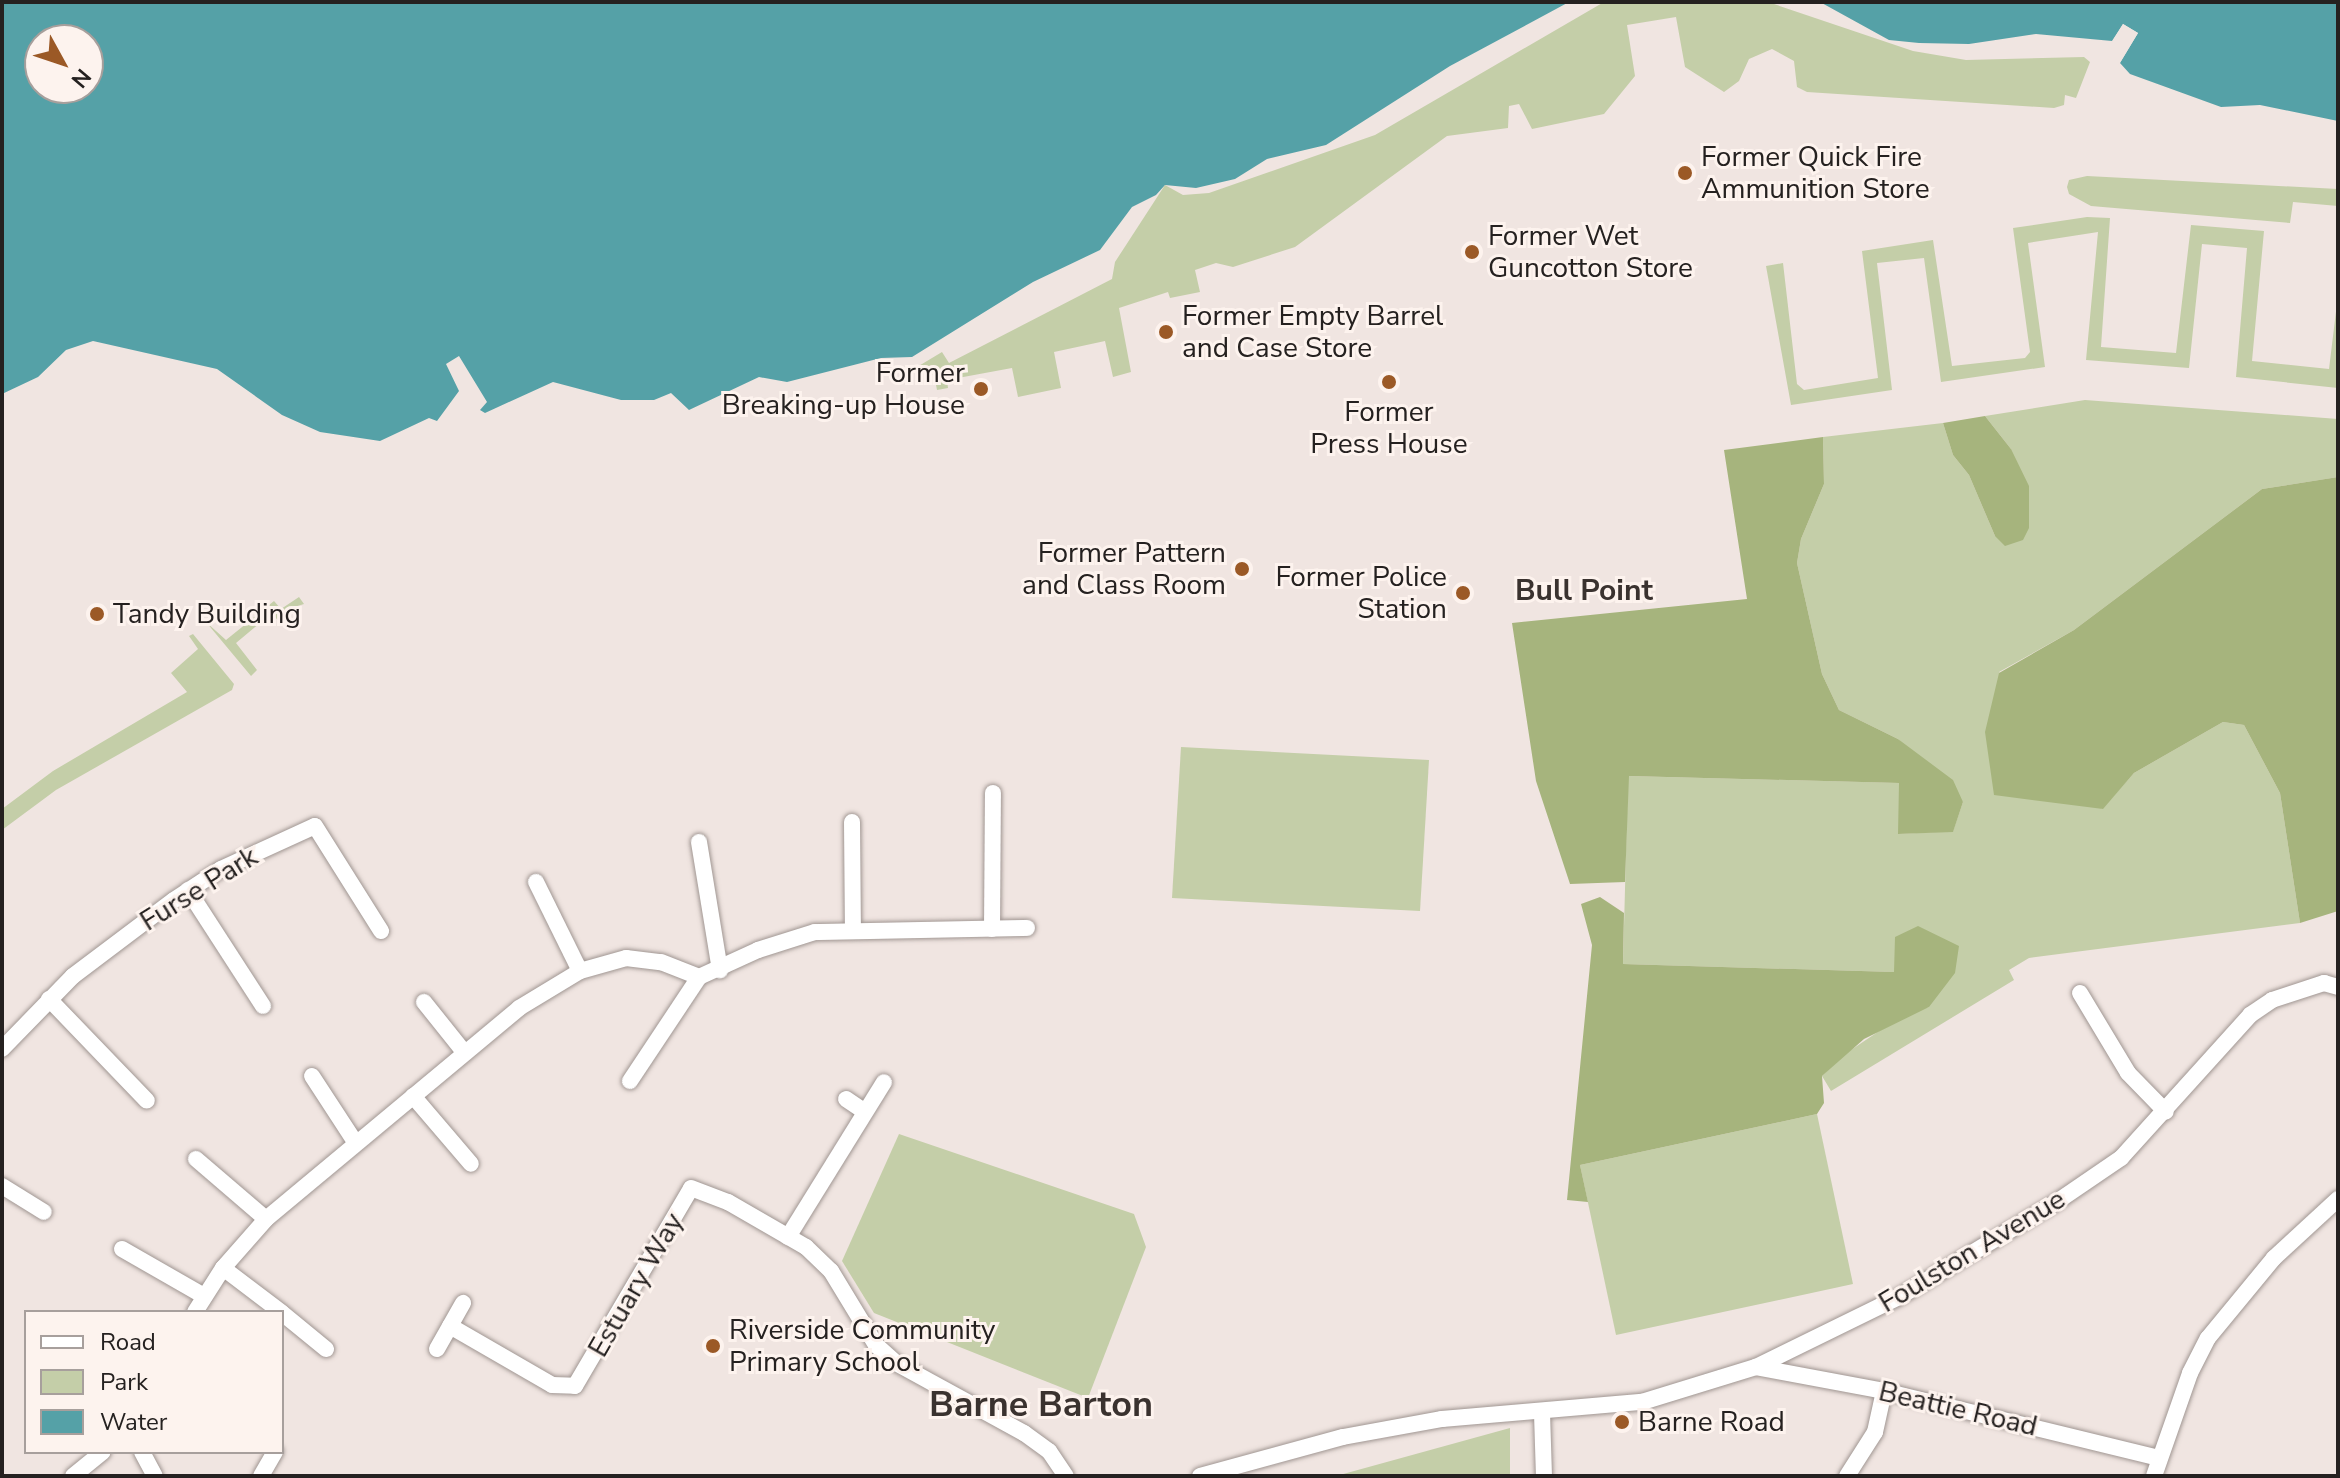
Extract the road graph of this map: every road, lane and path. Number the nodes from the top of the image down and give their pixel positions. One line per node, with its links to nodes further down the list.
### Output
1 (993, 793): 8 (street)
2 (852, 822): 7 (street)
3 (699, 842): 10 (street)
4 (536, 882): 11 (street)
5 (188, 890): 9 (street, Furse Park); 15 (street, Furse Park); 17 (street)
6 (1027, 928): 8 (street)
7 (853, 929): 8 (street); 10 (street)
8 (992, 929)
9 (381, 931)
10 (720, 970): 12 (street)
11 (580, 971): 12 (street); 19 (street)
12 (699, 977): 21 (street)
13 (2338, 987): 27 (street, Foulston Avenue)
14 (2080, 993): 27 (street)
15 (49, 999): 18 (street, Furse Park); 25 (street)
16 (424, 1002): 19 (street)
17 (263, 1006)
18 (2, 1049)
19 (464, 1052): 23 (street)
20 (312, 1076): 28 (street)
21 (630, 1081)
22 (884, 1082): 26 (street)
23 (413, 1096): 28 (street); 30 (street)
24 (846, 1099): 26 (street)
25 (147, 1101)
26 (865, 1112): 35 (street)
27 (2166, 1112): 46 (street, Foulston Avenue)
28 (355, 1142): 34 (street)
29 (196, 1159): 34 (street)
30 (471, 1164)
31 (2, 1186): 33 (street)
32 (2338, 1199): 52 (street)
33 (44, 1212)
34 (266, 1219): 37 (street)
35 (788, 1237): 43 (street, Estuary Way); 56 (street, Estuary Way)
36 (122, 1249): 38 (street)
37 (223, 1268): 38 (street); 41 (street)
38 (204, 1296): 40 (street)
39 (463, 1303): 43 (street)
40 (196, 1310)
41 (278, 1310)
42 (284, 1314): 44 (street)
43 (450, 1326): 45 (street)
44 (326, 1349)
45 (437, 1349)
46 (1756, 1367): 47 (street, Beattie Road); 48 (street, Foulston Avenue)
47 (1884, 1391): 52 (street, Beattie Road); 59 (street)
48 (1542, 1413): 57 (street, Foulston Avenue); 58 (street)
49 (100, 1454): 53 (street)
50 (143, 1454): 54 (street)
51 (274, 1454): 55 (street)
52 (2159, 1458): 60 (street)
53 (73, 1476)
54 (155, 1476)
55 (261, 1476)
56 (1066, 1476)
57 (1200, 1476)
58 (1544, 1476)
59 (1847, 1476)
60 (2154, 1476)

